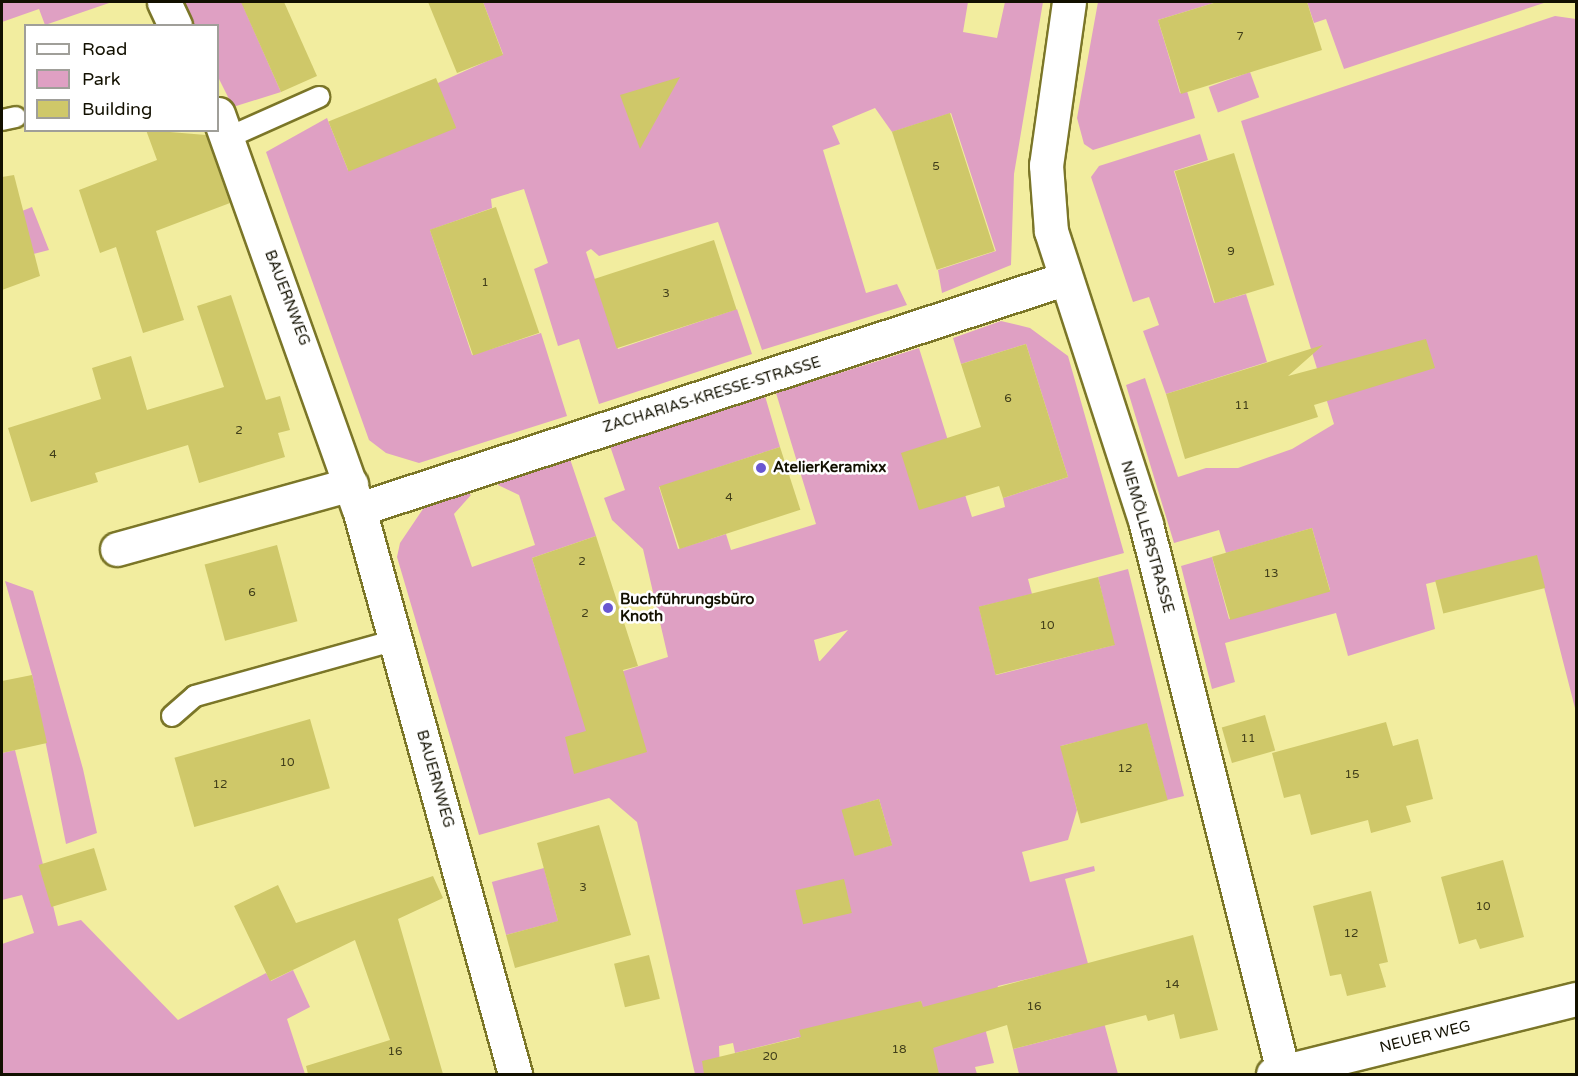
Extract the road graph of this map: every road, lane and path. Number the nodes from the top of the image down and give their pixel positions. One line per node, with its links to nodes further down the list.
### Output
1 (164, 2): 3 (street)
2 (1069, 2): 6 (street, NIEMÖLLERSTRASSE)
3 (174, 24)
4 (319, 97): 5 (lane)
5 (222, 126): 7 (street, BAUERNWEG)
6 (1064, 279): 7 (street, ZACHARIAS-KRESSE-STRASSE); 12 (street, NIEMÖLLERSTRASSE)
7 (355, 496): 8 (street); 9 (street, BAUERNWEG)
8 (117, 549)
9 (396, 640): 10 (lane); 13 (street, BAUERNWEG)
10 (172, 716)
11 (1576, 999): 12 (street, NEUER WEG)
12 (1278, 1073)
13 (515, 1074)

